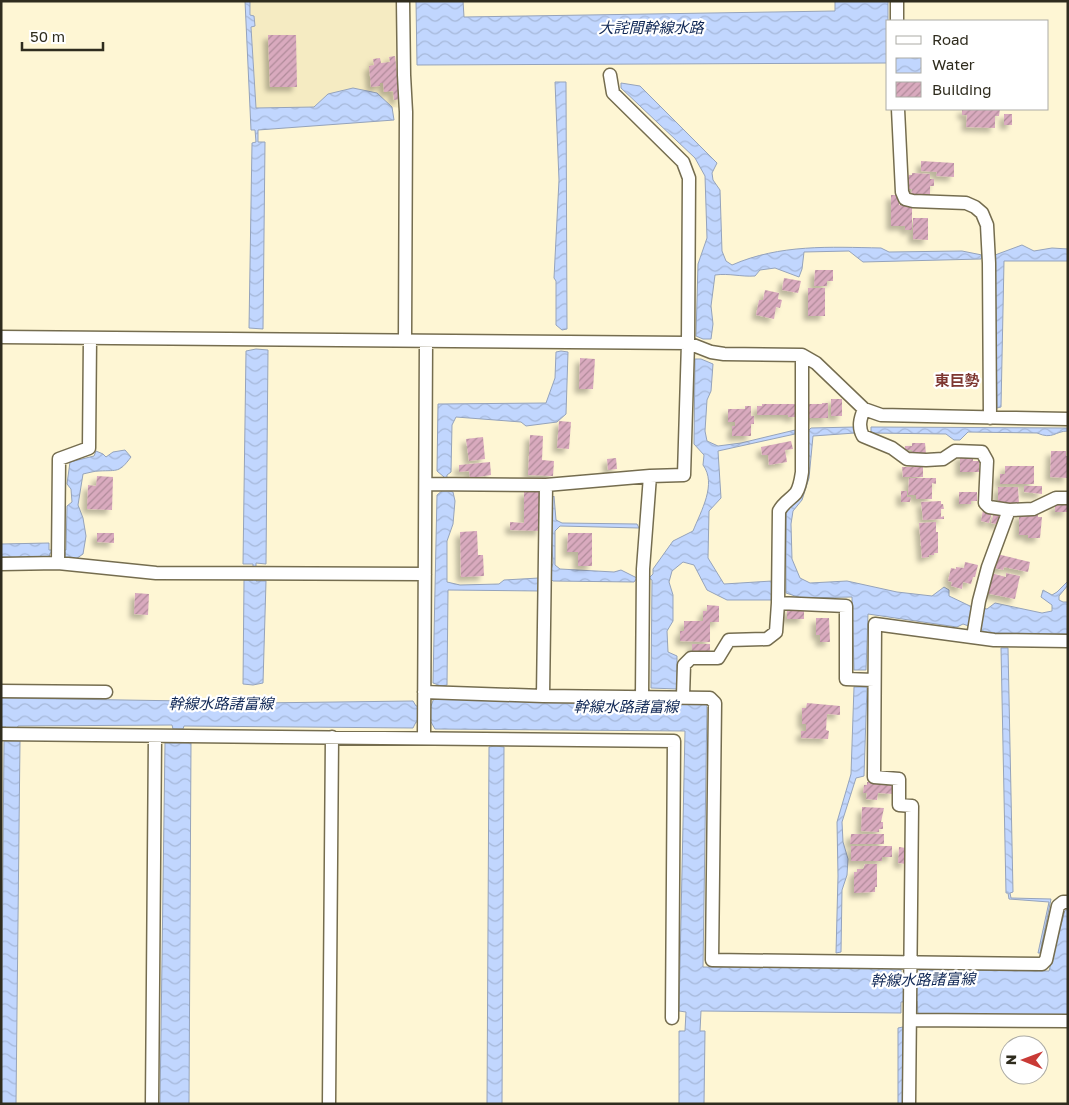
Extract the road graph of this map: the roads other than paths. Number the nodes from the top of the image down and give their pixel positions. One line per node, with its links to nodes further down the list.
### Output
1 (403, 1): 8 (street)
2 (897, 1): 3 (street)
3 (897, 20)
4 (610, 75): 10 (street)
5 (898, 110): 13 (street)
6 (1, 337): 7 (street)
7 (90, 338): 8 (street); 20 (street)
8 (405, 340): 9 (street)
9 (426, 341): 10 (street); 16 (street)
10 (688, 343): 11 (street); 15 (street)
11 (802, 355): 12 (street); 23 (street)
12 (864, 409): 13 (street); 19 (street)
13 (990, 418): 14 (street)
14 (1068, 419)
15 (650, 476): 17 (street); 30 (street)
16 (426, 484): 17 (street); 22 (street)
17 (546, 485): 29 (street)
18 (1068, 498): 19 (street)
19 (1009, 510): 24 (street)
20 (58, 555): 21 (street); 22 (street)
21 (1, 564)
22 (425, 574): 32 (street)
23 (778, 603): 26 (street); 31 (street)
24 (973, 637): 25 (street); 26 (street)
25 (1068, 641)
26 (874, 680): 38 (street)
27 (1, 691): 28 (street)
28 (106, 692)
29 (543, 696): 30 (street); 32 (street)
30 (642, 696): 31 (street)
31 (684, 696): 38 (street)
32 (424, 698): 33 (street)
33 (424, 732): 36 (street); 39 (street)
34 (1, 734): 35 (street)
35 (155, 736): 36 (street); 42 (street)
36 (332, 737): 43 (street)
37 (1068, 902): 38 (street)
38 (910, 962): 40 (street)
39 (672, 1018)
40 (910, 1020): 41 (street); 44 (street)
41 (1068, 1021)
42 (152, 1104)
43 (329, 1104)
44 (909, 1104)

